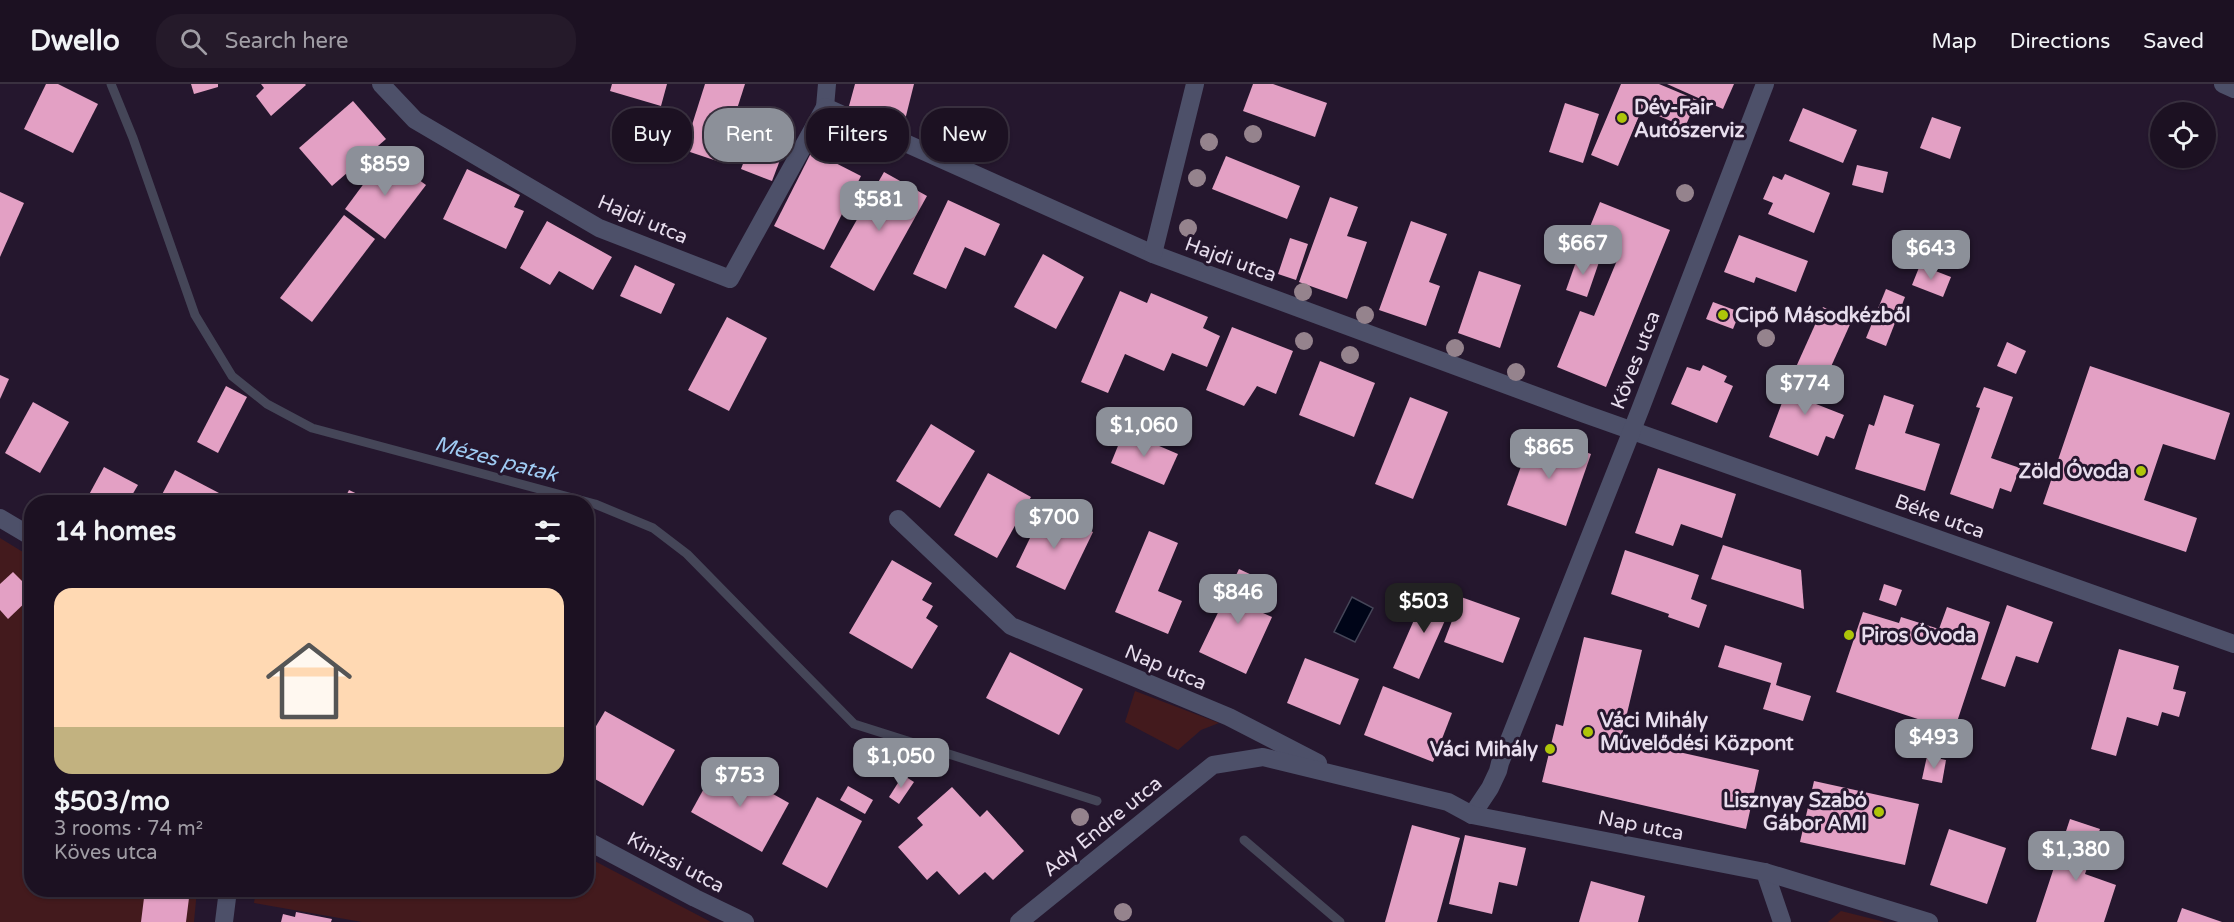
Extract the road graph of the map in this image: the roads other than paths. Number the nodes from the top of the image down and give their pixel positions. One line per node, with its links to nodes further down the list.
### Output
1 (381, 84): 7 (street, Hajdi utca)
2 (827, 84): 7 (street, Hajdi utca)
3 (1195, 84): 8 (street)
4 (1765, 84): 9 (street, Köves utca)
5 (2223, 84): 6 (street)
6 (2234, 89)
7 (825, 107): 8 (street, Hajdi utca)
8 (1153, 254): 9 (street, Hajdi utca)
9 (1631, 431): 13 (street, Béke utca); 16 (street, Köves utca)
10 (0, 518): 12 (street)
11 (897, 519): 15 (street, Nap utca)
12 (24, 532)
13 (2234, 644)
14 (1213, 765): 15 (street, Nap utca); 22 (street, Ady Endre utca)
15 (1344, 777): 16 (street, Nap utca)
16 (1472, 815): 18 (street, Nap utca)
17 (594, 844): 21 (street, Kinizsi utca)
18 (1766, 872): 23 (street); 24 (street, Nap utca)
19 (227, 897): 20 (street)
20 (224, 922)
21 (744, 922)
22 (1019, 922)
23 (1782, 922)
24 (1929, 922)

